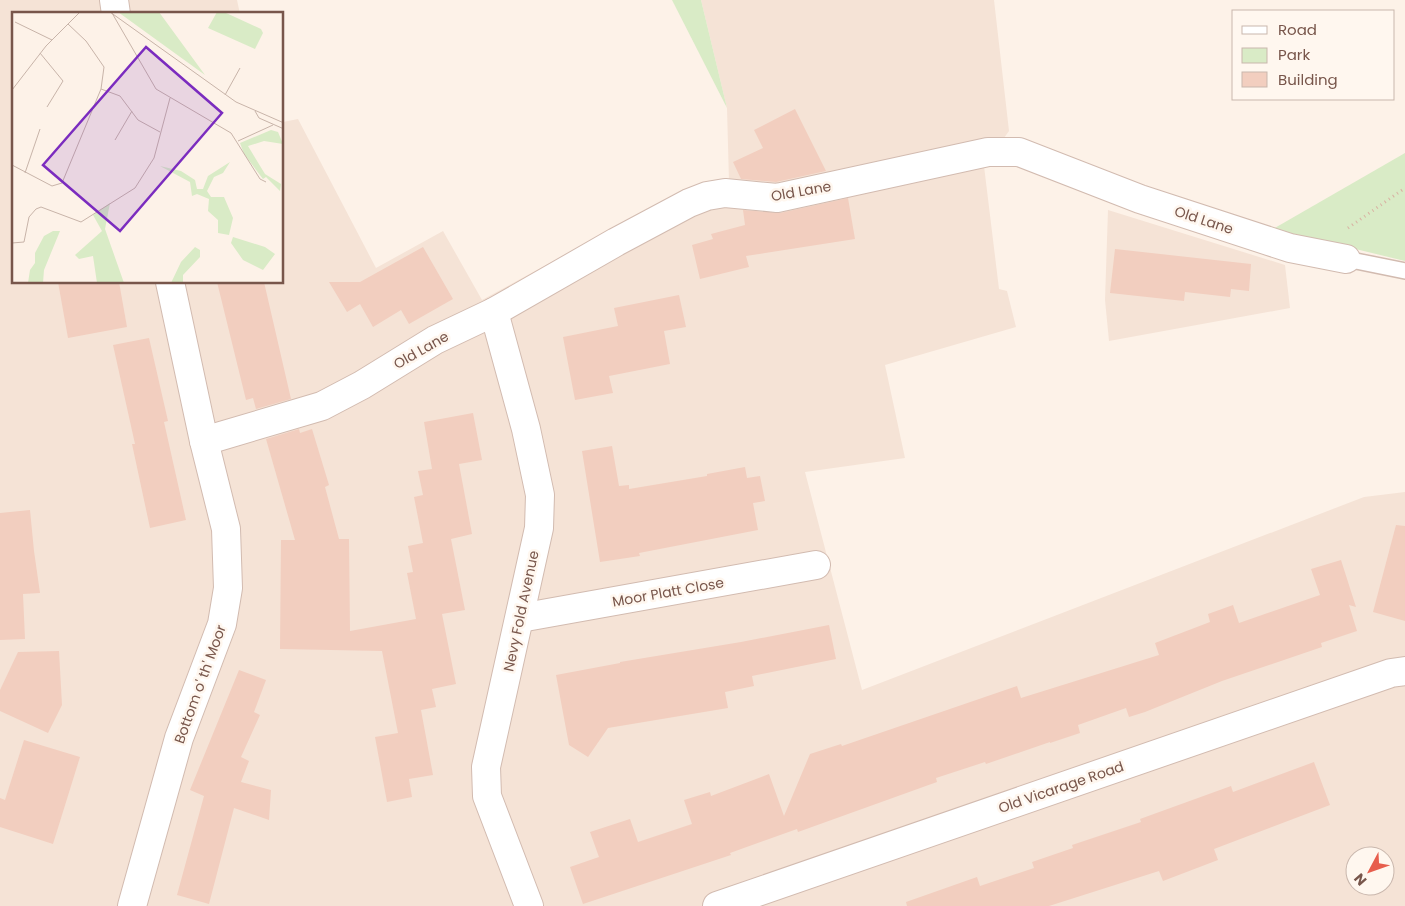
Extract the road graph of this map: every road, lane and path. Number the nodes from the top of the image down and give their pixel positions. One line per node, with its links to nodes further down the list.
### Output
1 (1405, 188): 2 (path)
2 (1313, 252): 3 (street, Old Lane); 6 (street, Old Lane)
3 (1346, 259): 4 (lane, Old Lane)
4 (1405, 271)
5 (170, 284): 7 (street, Bottom o' th' Moor)
6 (494, 312): 7 (street, Old Lane); 9 (street, Nevy Fold Avenue)
7 (204, 441): 11 (street, Bottom o' th' Moor)
8 (816, 565): 9 (street, Moor Platt Close)
9 (520, 618): 12 (street, Nevy Fold Avenue)
10 (1405, 671): 13 (street, Old Vicarage Road)
11 (132, 906)
12 (529, 906)
13 (717, 906)

